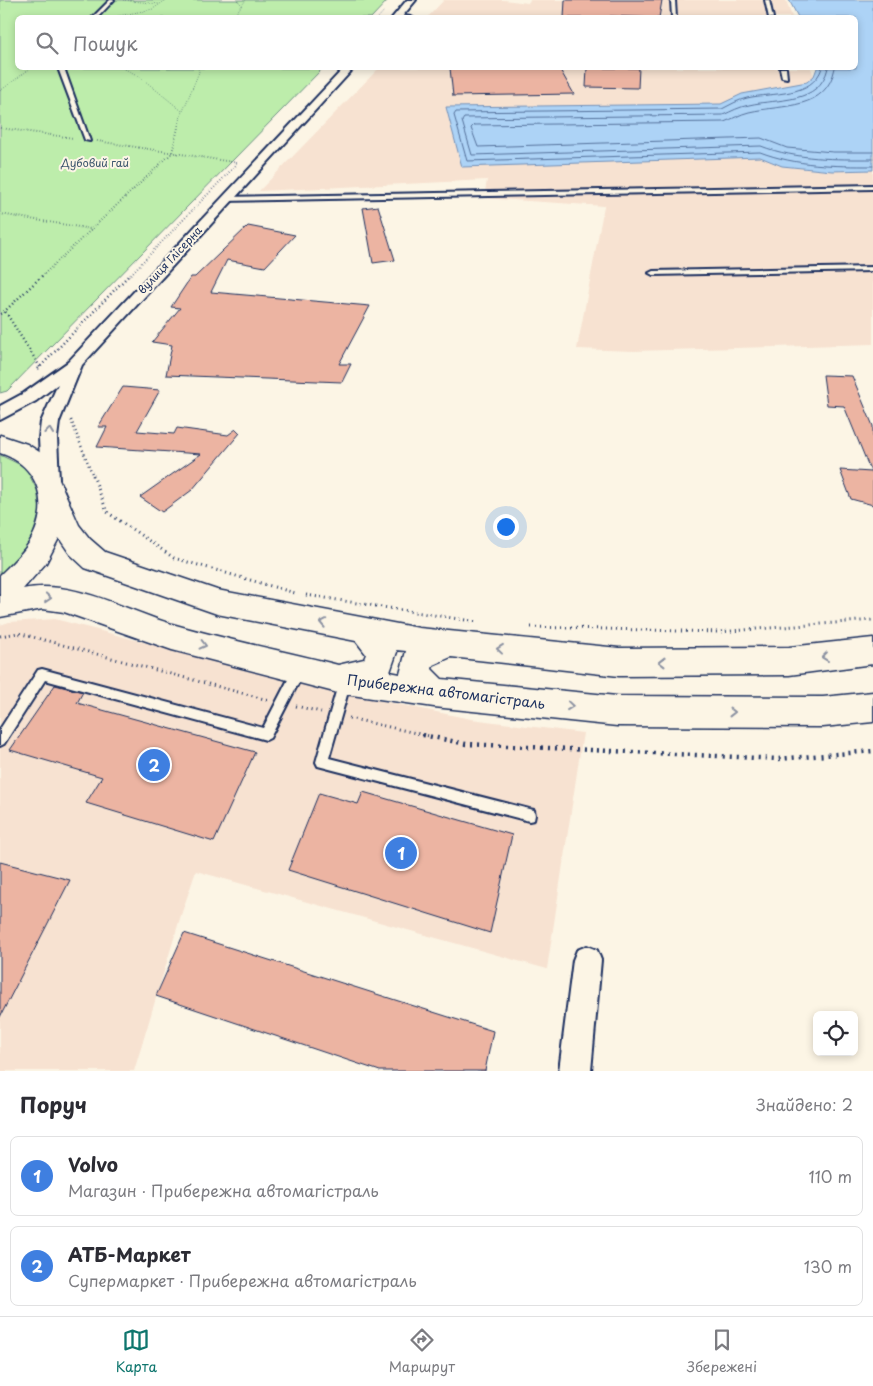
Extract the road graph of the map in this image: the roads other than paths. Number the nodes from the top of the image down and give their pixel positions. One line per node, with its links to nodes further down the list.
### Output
1 (112, 0): 5 (lane)
2 (412, 0): 6 (street)
3 (673, 0): 7 (lane)
4 (767, 0): 8 (lane)
5 (97, 15)
6 (398, 15)
7 (674, 15)
8 (770, 15)
9 (62, 70): 13 (lane)
10 (346, 70): 15 (street, вулиця Глісерна)
11 (784, 70): 12 (lane)
12 (785, 76)
13 (88, 140)
14 (873, 187): 15 (lane)
15 (226, 199): 18 (street, вулиця Глісерна)
16 (873, 269): 17 (lane)
17 (653, 273)
18 (75, 363): 19 (street); 21 (street, вулиця Глісерна, one-way to 18)
19 (0, 414)
20 (0, 444): 21 (main road)
21 (52, 489): 22 (main road); 24 (main road, one-way to 21)
22 (0, 592)
23 (0, 605): 27 (main road, Прибережна автомагістраль, one-way to 27)
24 (366, 632): 25 (main road); 28 (main road)
25 (450, 644): 26 (main road, one-way to 25); 29 (main road)
26 (873, 651)
27 (299, 669): 28 (main road, Прибережна автомагістраль); 31 (lane)
28 (342, 680): 29 (main road, Прибережна автомагістраль); 32 (lane)
29 (434, 693): 30 (main road, Прибережна автомагістраль, one-way to 30)
30 (873, 707)
31 (0, 740)
32 (529, 815)
33 (587, 960): 34 (street)
34 (574, 1071)

